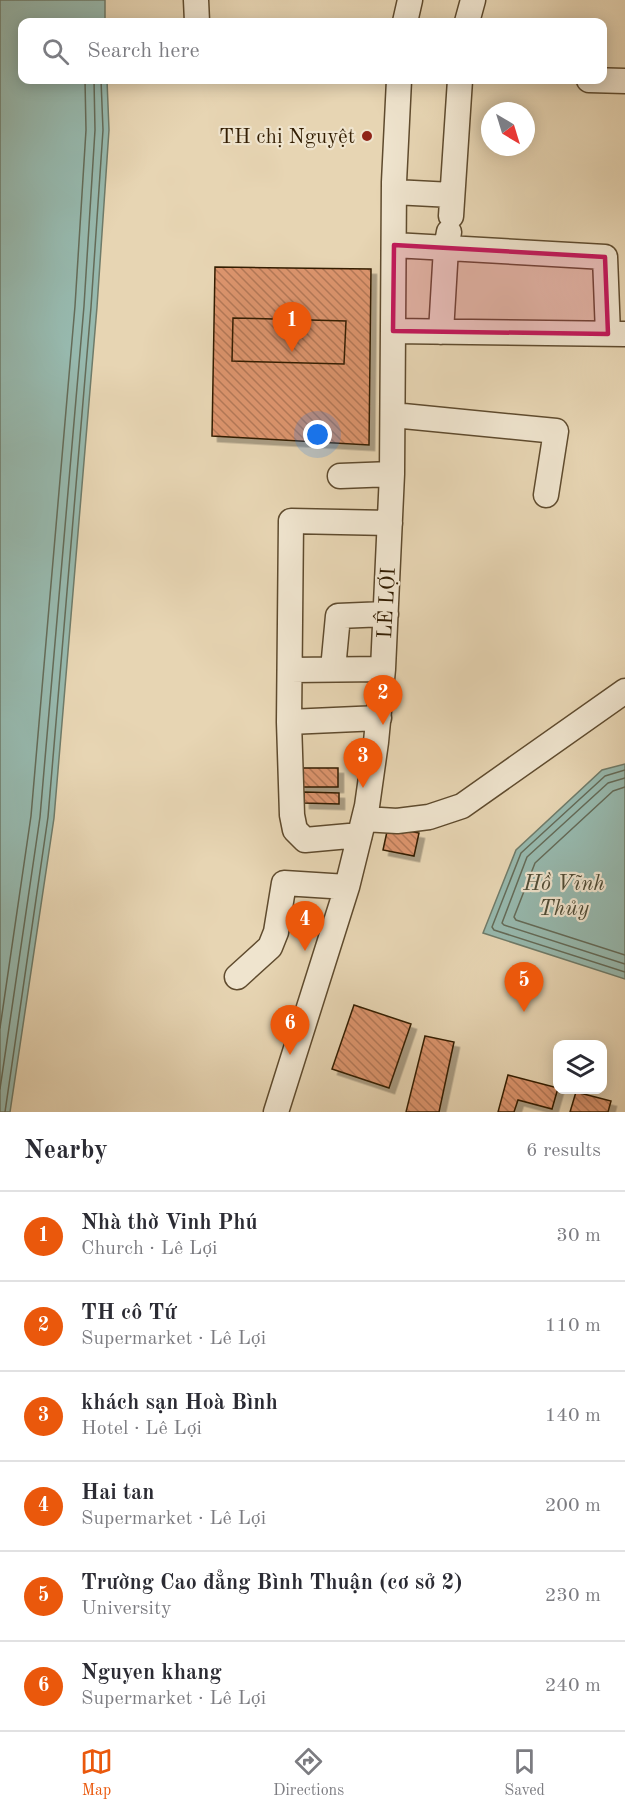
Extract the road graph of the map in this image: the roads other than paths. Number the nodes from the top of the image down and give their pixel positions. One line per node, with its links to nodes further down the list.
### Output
1 (196, 0): 4 (street)
2 (410, 0): 5 (street)
3 (473, 0): 6 (street)
4 (197, 18)
5 (406, 18)
6 (468, 18)
7 (607, 80): 8 (street)
8 (625, 81)
9 (399, 84): 11 (street, LÊ LỢI)
10 (460, 84): 12 (street)
11 (394, 192): 12 (street); 13 (street, LÊ LỢI)
12 (450, 222): 13 (street); 15 (street); 16 (street)
13 (394, 244): 14 (street, LÊ LỢI)
14 (393, 332): 15 (street); 17 (street, LÊ LỢI)
15 (441, 332): 16 (street)
16 (617, 334)
17 (393, 415): 18 (street, LÊ LỢI); 20 (street)
18 (392, 474): 19 (street); 21 (street, LÊ LỢI)
19 (340, 476)
20 (546, 495)
21 (390, 523): 22 (street, LÊ LỢI); 25 (street)
22 (386, 614): 23 (street); 24 (street, LÊ LỢI)
23 (333, 669): 24 (street); 25 (street)
24 (383, 669): 27 (street, LÊ LỢI)
25 (291, 670): 28 (street)
26 (625, 691): 29 (street)
27 (379, 718): 28 (street); 29 (street, LÊ LỢI)
28 (289, 722): 29 (street)
29 (362, 827): 30 (street, LÊ LỢI)
30 (346, 886): 31 (street); 32 (street, LÊ LỢI)
31 (237, 977)
32 (276, 1112)

